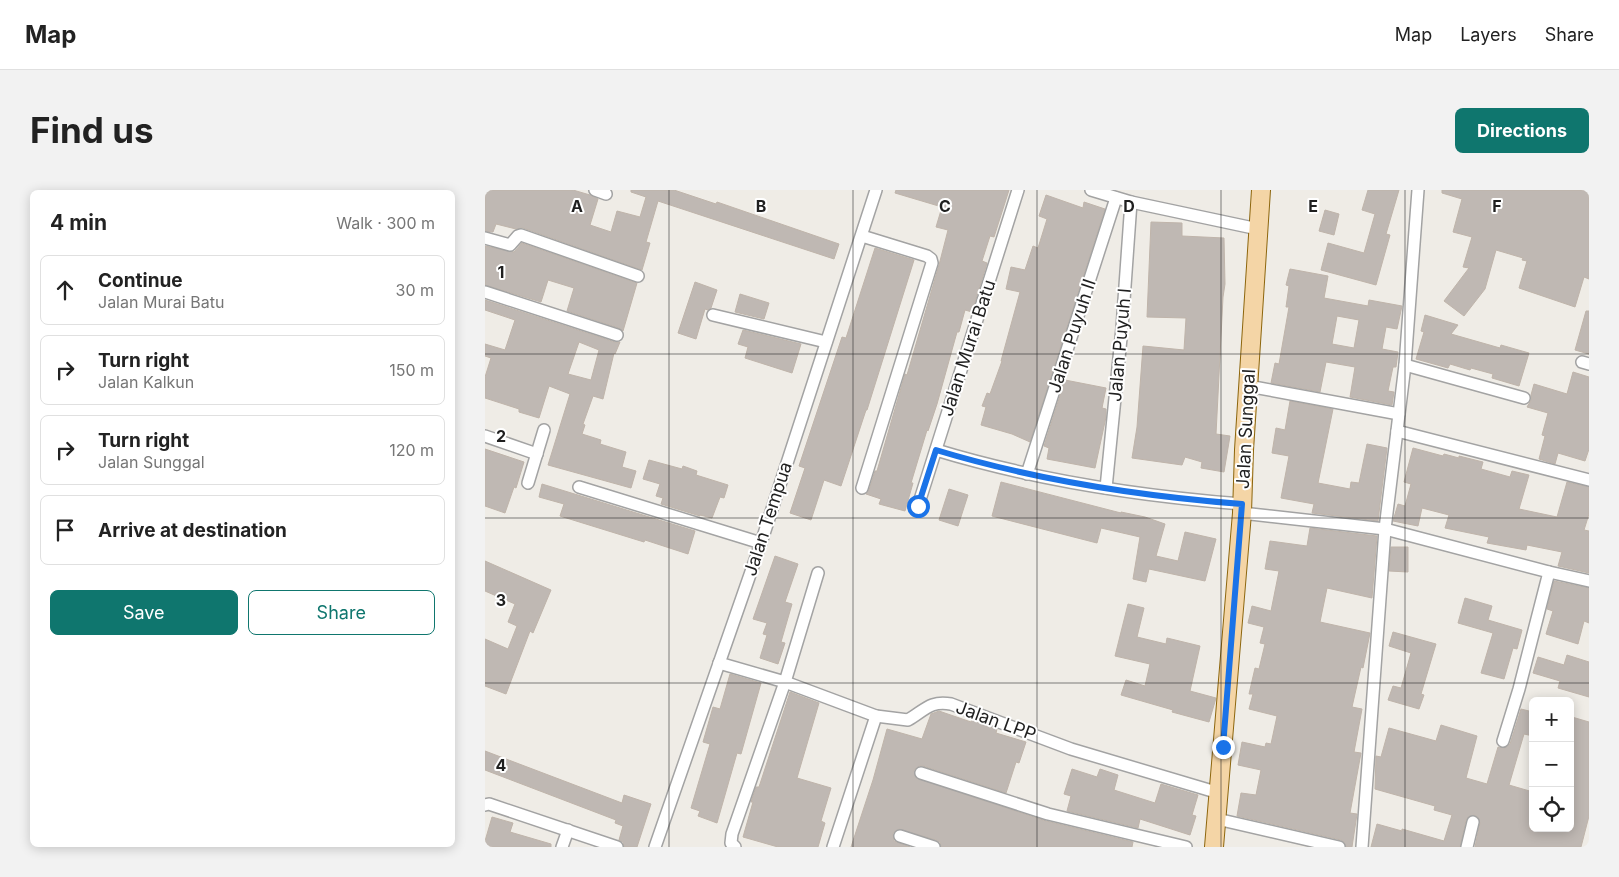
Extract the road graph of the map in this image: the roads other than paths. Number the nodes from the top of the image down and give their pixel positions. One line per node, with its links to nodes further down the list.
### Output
1 (876, 190): 9 (street, Jalan Tempua)
2 (1018, 190): 23 (street, Jalan Murai Batu)
3 (1093, 190): 6 (street)
4 (1261, 190): 8 (main road, Jalan Sunggal)
5 (1419, 190): 16 (street)
6 (1116, 198): 7 (street); 25 (street, Jalan Puyuh II)
7 (1131, 202): 8 (street); 30 (street, Jalan Puyuh I)
8 (1257, 229): 17 (main road, Jalan Sunggal)
9 (861, 236): 15 (street, Jalan Tempua); 29 (street)
10 (485, 238): 11 (street)
11 (638, 276)
12 (485, 292): 14 (street)
13 (713, 315): 15 (street)
14 (617, 335)
15 (826, 342): 34 (street, Jalan Tempua)
16 (1405, 365): 18 (street); 19 (street)
17 (1248, 386): 19 (street); 32 (main road, Jalan Sunggal)
18 (1524, 398)
19 (1399, 414): 21 (street)
20 (544, 430): 24 (street)
21 (1397, 431): 26 (street); 33 (street)
22 (485, 436): 24 (street)
23 (936, 450): 25 (street); 31 (street, Jalan Murai Batu)
24 (537, 454): 27 (street)
25 (1027, 474): 30 (street)
26 (1589, 480)
27 (528, 483)
28 (579, 487): 34 (street)
29 (862, 488)
30 (1106, 488): 32 (street)
31 (918, 506)
32 (1242, 508): 33 (street); 43 (main road, Jalan Sunggal)
33 (1385, 529): 35 (street); 58 (street)
34 (761, 543): 38 (street, Jalan Tempua)
35 (1549, 572): 37 (street); 41 (street)
36 (818, 573): 39 (street)
37 (1589, 582)
38 (719, 663): 39 (street, Jalan LPP); 51 (street, Jalan Tempua)
39 (785, 682): 40 (street, Jalan LPP); 52 (street)
40 (876, 716): 43 (street, Jalan LPP); 53 (street)
41 (1503, 741)
42 (921, 773): 55 (street)
43 (1219, 793): 45 (main road, Jalan Sunggal)
44 (485, 805): 47 (street)
45 (1217, 819): 56 (main road, Jalan Sunggal); 57 (street)
46 (1473, 822): 59 (street)
47 (568, 830): 49 (street); 50 (street)
48 (900, 836): 54 (street)
49 (562, 847)
50 (617, 847)
51 (655, 847)
52 (735, 847)
53 (833, 847)
54 (934, 847)
55 (1185, 847)
56 (1214, 847)
57 (1339, 847)
58 (1362, 847)
59 (1467, 847)

